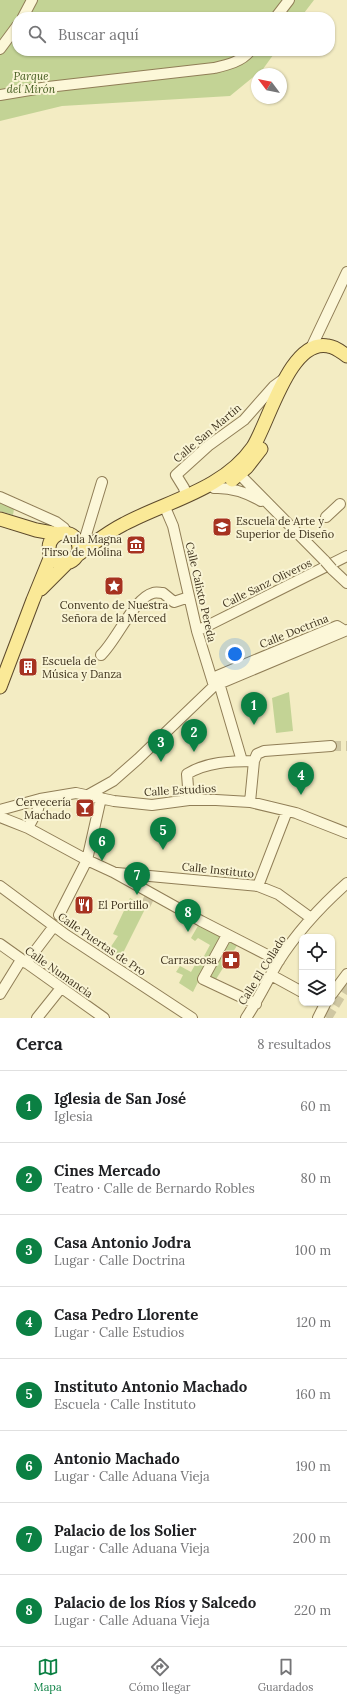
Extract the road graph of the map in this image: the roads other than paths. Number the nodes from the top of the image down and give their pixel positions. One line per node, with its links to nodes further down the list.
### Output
1 (32, 0): 3 (street)
2 (289, 0): 4 (street)
3 (26, 12)
4 (280, 12)
5 (12, 33): 6 (street)
6 (0, 49)
7 (245, 56): 8 (street)
8 (0, 95)
9 (347, 272): 10 (street)
10 (311, 348): 11 (main road); 12 (main road)
11 (347, 356)
12 (287, 376): 13 (main road); 18 (street, Calle San Martín)
13 (279, 393): 14 (main road); 15 (main road)
14 (262, 429): 15 (street); 18 (main road)
15 (242, 469): 17 (main road); 22 (street)
16 (102, 482): 26 (street)
17 (214, 488): 18 (main road); 22 (street)
18 (190, 494): 21 (main road)
19 (0, 497): 26 (street)
20 (340, 504): 23 (street)
21 (164, 505): 27 (main road); 32 (street, Calle Calixto Pereda)
22 (270, 506): 31 (street, bridge)
23 (326, 517)
24 (0, 519): 25 (main road)
25 (36, 530): 26 (main road); 28 (main road)
26 (72, 536): 27 (main road); 28 (main road); 30 (main road)
27 (102, 536): 30 (main road)
28 (50, 551): 30 (main road); 33 (main road)
29 (347, 556): 35 (street, Calle Sanz Oliveros)
30 (72, 559): 33 (main road)
31 (347, 584)
32 (189, 597): 35 (street, Calle Calixto Pereda); 36 (street)
33 (33, 600): 38 (main road)
34 (346, 630): 37 (street, Calle Doctrina)
35 (197, 631): 37 (street, Calle Calixto Pereda)
36 (102, 655)
37 (217, 684): 40 (street, Calle Calixto Pereda); 42 (street, Calle Doctrina)
38 (0, 687)
39 (331, 746): 41 (street)
40 (242, 761): 41 (street); 45 (street)
41 (254, 761): 46 (street)
42 (88, 795): 43 (street, Calle Estudios); 44 (street)
43 (102, 798): 45 (street, Calle Estudios); 52 (street)
44 (40, 799): 47 (street); 50 (street)
45 (189, 800): 46 (street, Calle Estudios)
46 (250, 802): 48 (street, Calle Estudios)
47 (0, 810)
48 (287, 811): 51 (street, Calle Estudios); 56 (street)
49 (0, 817): 50 (street)
50 (28, 828): 52 (street)
51 (344, 831)
52 (86, 860): 53 (street); 57 (street)
53 (113, 872): 56 (street, Calle Instituto); 60 (street)
54 (347, 883): 58 (street, Calle El Collado)
55 (0, 886): 59 (street, Calle Puertas de Pro)
56 (258, 886): 58 (street, Calle Instituto)
57 (59, 915)
58 (311, 918): 62 (street, Calle El Collado)
59 (54, 926): 63 (street); 75 (street, Calle Puertas de Pro)
60 (227, 935): 62 (street); 70 (street)
61 (0, 944): 63 (street, Calle Numancia)
62 (279, 961): 64 (street, Calle El Collado)
63 (24, 962): 66 (street, Calle Numancia); 69 (street)
64 (271, 975): 67 (street); 70 (street, Calle El Collado)
65 (346, 977): 68 (street)
66 (61, 988): 73 (street); 74 (street, Calle Numancia)
67 (299, 990)
68 (335, 990)
69 (0, 994)
70 (256, 1004): 76 (street, Calle El Collado)
71 (323, 1006): 72 (street)
72 (318, 1016)
73 (37, 1018)
74 (104, 1018)
75 (192, 1018)
76 (246, 1018)

